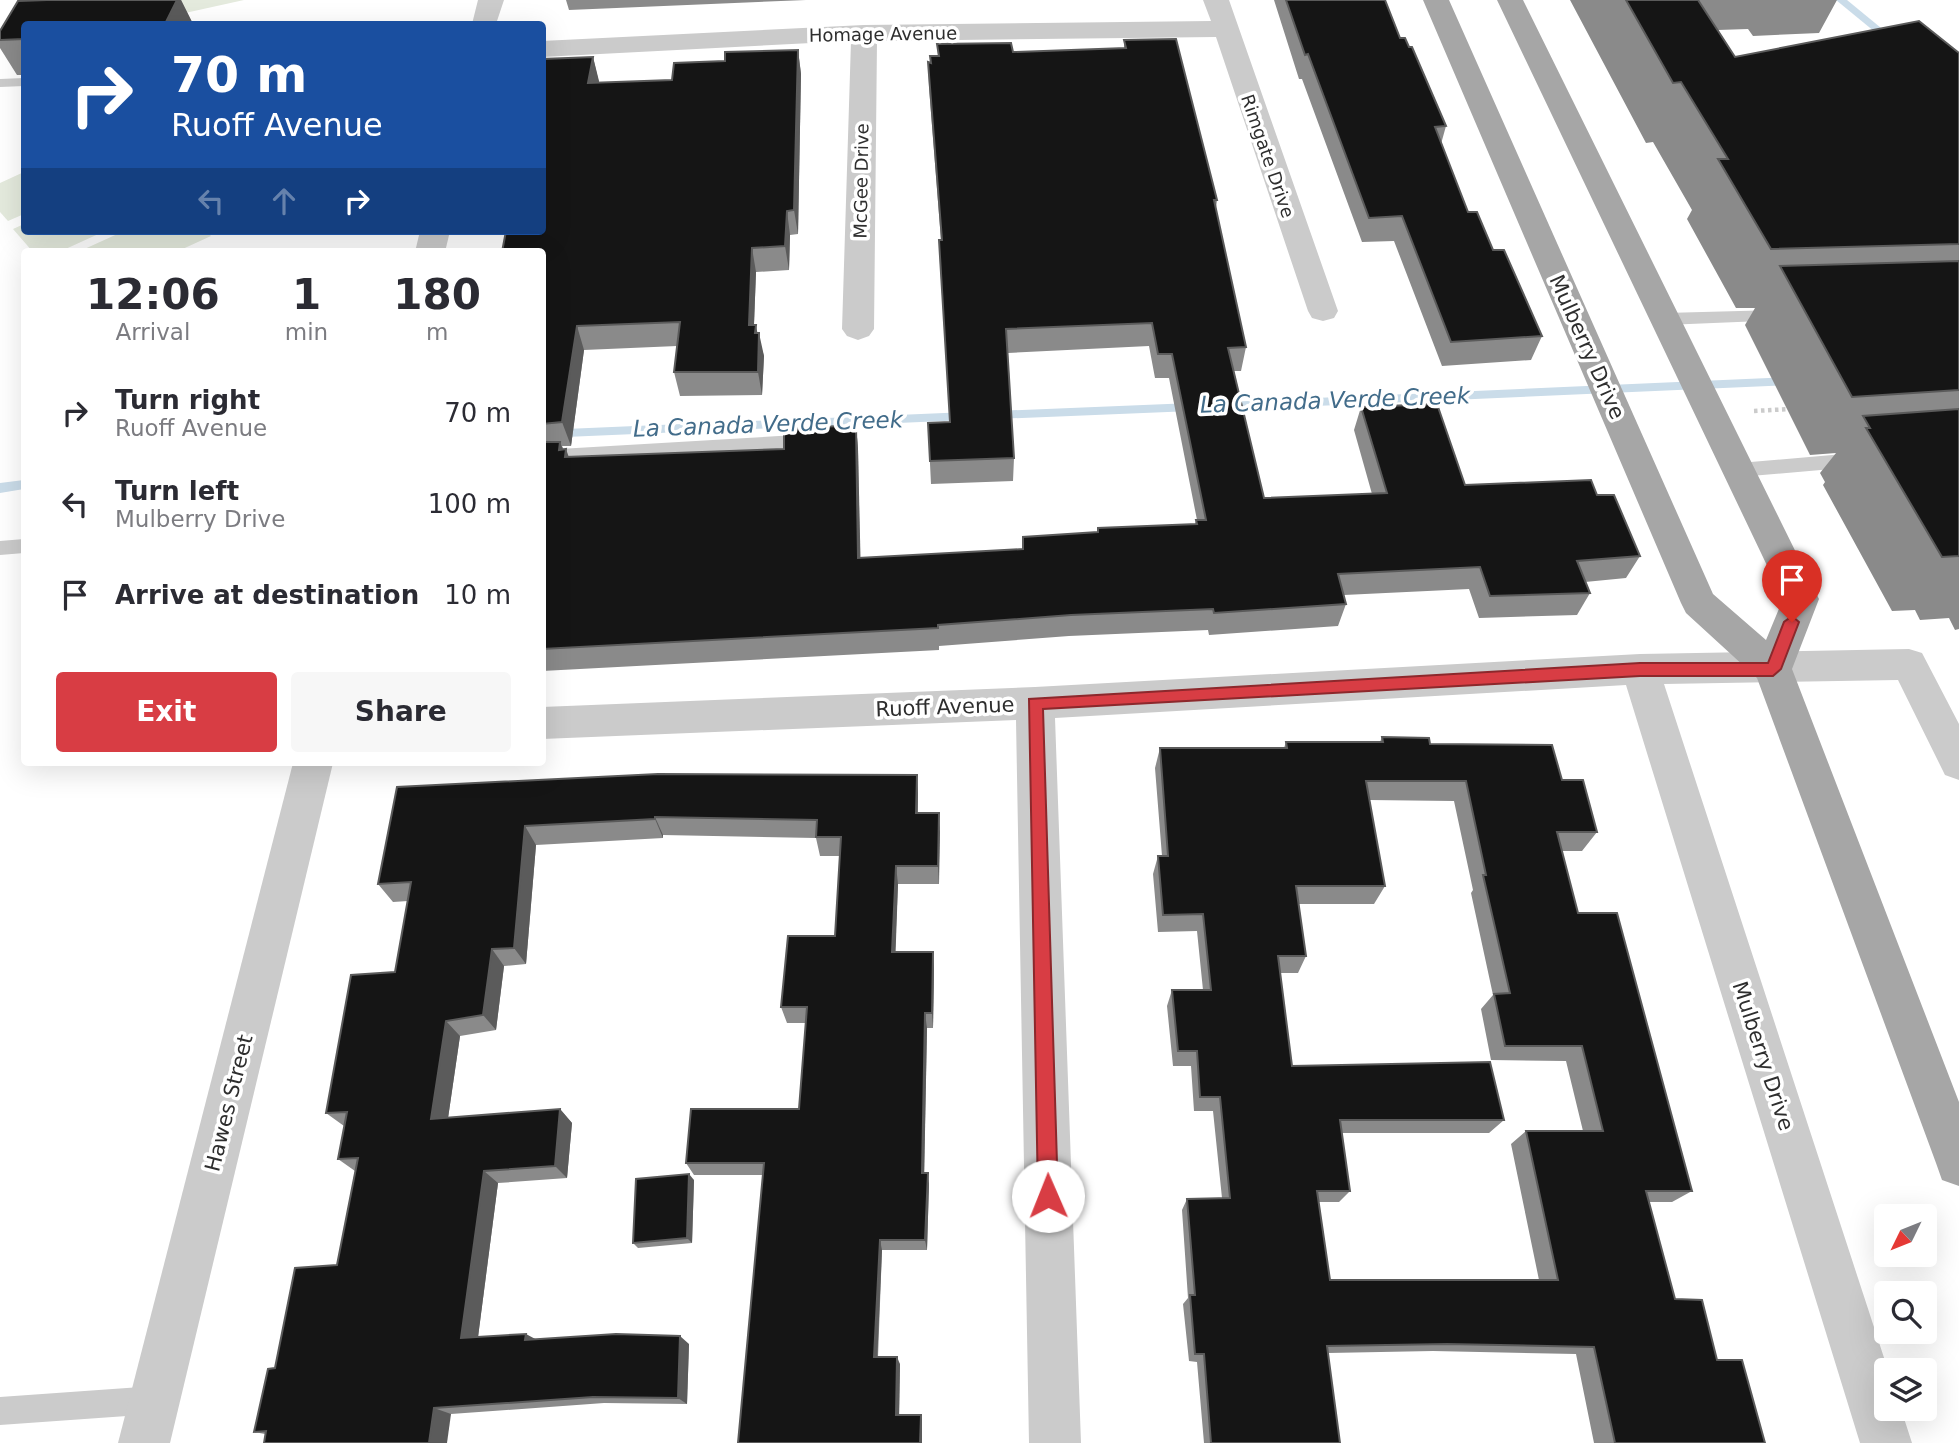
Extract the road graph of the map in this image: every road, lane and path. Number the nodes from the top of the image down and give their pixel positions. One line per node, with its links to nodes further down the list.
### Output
1 (491, 0): 5 (street)
2 (1216, 0): 6 (street, Rimgate Drive)
3 (1436, 0): 24 (main road, Mulberry Drive)
4 (1510, 0): 13 (main road)
5 (485, 21)
6 (1224, 29): 7 (street, Homage Avenue); 11 (street, Rimgate Drive)
7 (864, 33): 8 (street, Homage Avenue); 14 (street, McGee Drive)
8 (546, 49)
9 (21, 82): 10 (lane)
10 (0, 83)
11 (1323, 312)
12 (1801, 315): 13 (lane)
13 (1665, 318): 15 (main road)
14 (858, 329)
15 (1709, 408): 16 (path); 20 (main road)
16 (1800, 409)
17 (828, 440): 18 (lane)
18 (546, 457)
19 (1877, 458): 20 (lane)
20 (1739, 470): 24 (main road)
21 (21, 545): 22 (lane)
22 (0, 548)
23 (1640, 669): 24 (street, Ruoff Avenue); 25 (street, Ruoff Avenue); 34 (street, Mulberry Drive)
24 (1773, 669): 27 (street, Ruoff Avenue); 29 (main road, Mulberry Drive)
25 (1035, 703): 26 (street, Ruoff Avenue); 33 (street)
26 (546, 723)
27 (1959, 762)
28 (312, 766): 30 (street, Hawes Street)
29 (1959, 1164)
30 (155, 1400): 31 (lane); 32 (street, Hawes Street)
31 (0, 1411)
32 (144, 1443)
33 (1055, 1443)
34 (1886, 1443)

